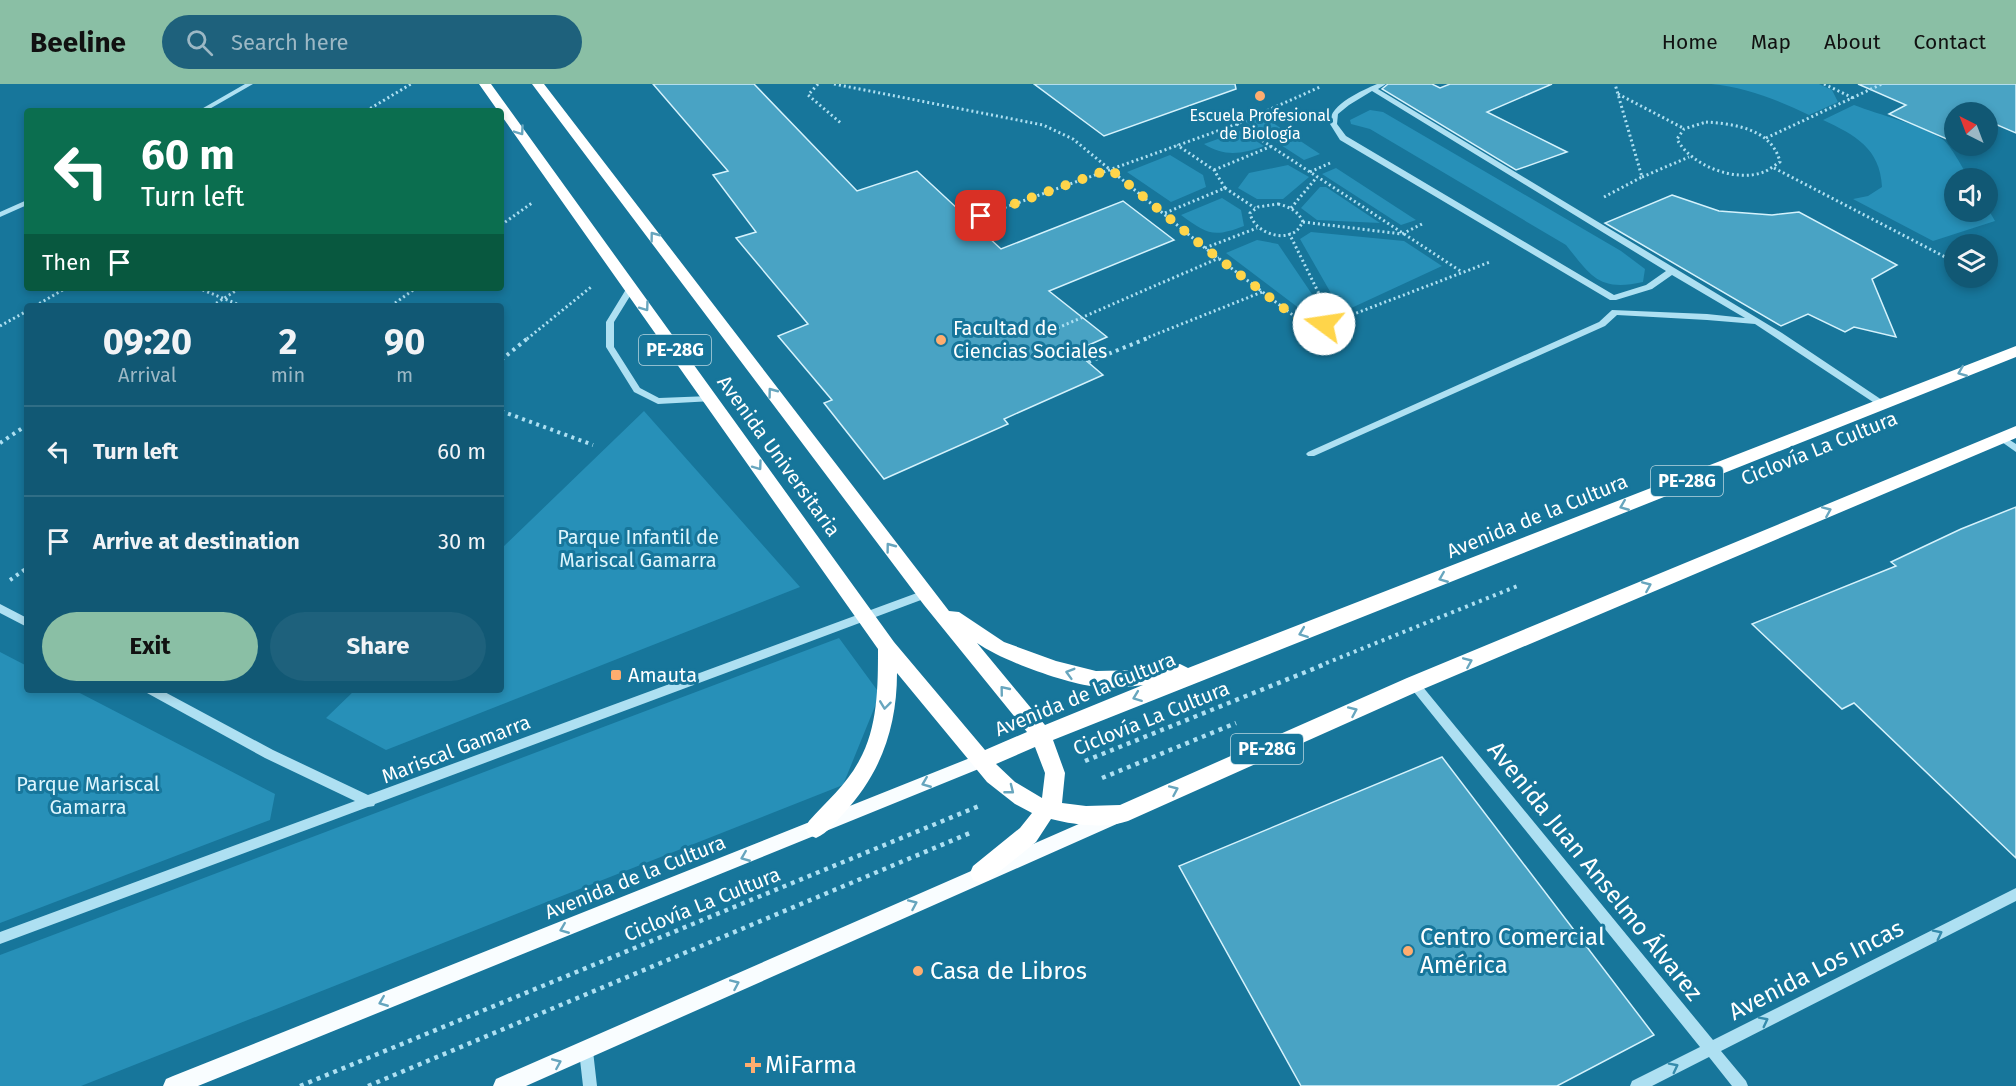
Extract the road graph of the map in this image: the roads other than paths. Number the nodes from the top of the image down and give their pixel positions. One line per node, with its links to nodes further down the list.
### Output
1 (250, 84): 6 (street)
2 (538, 84): 19 (highway, Avenida Universitaria / PE-28G, one-way to 2)
3 (1383, 84): 5 (street)
4 (492, 85): 10 (highway, Avenida Universitaria / PE-28G, one-way to 10)
5 (1372, 88): 9 (street); 11 (street)
6 (206, 108)
7 (24, 203): 8 (street)
8 (0, 215)
9 (1672, 271): 11 (street); 13 (street)
10 (631, 288): 15 (highway, Avenida Universitaria / PE-28G, one-way to 15); 15 (street)
11 (1613, 298): 12 (street)
12 (1615, 312): 13 (street); 18 (street)
13 (1760, 323): 16 (street)
14 (2016, 351): 16 (highway, Avenida de la Cultura / PE-28G, one-way to 16)
15 (710, 399): 21 (highway, Avenida Universitaria / PE-28G, one-way to 21)
16 (1882, 404): 24 (highway, Avenida de la Cultura / PE-28G, one-way to 24)
17 (2011, 440): 25 (highway, PE-28G, one-way to 17)
18 (1311, 454)
19 (927, 597): 21 (street, Mariscal Gamarra); 24 (highway, one-way to 19); 27 (highway, Avenida Universitaria / PE-28G, one-way to 19)
20 (0, 608): 22 (street)
21 (865, 615): 23 (highway, Avenida Universitaria / PE-28G); 29 (street, Mariscal Gamarra)
22 (24, 621)
23 (887, 647): 28 (highway, Avenida Universitaria / PE-28G); 32 (highway, one-way to 32)
24 (1231, 660): 27 (highway, Avenida de la Cultura, one-way to 27)
25 (1414, 684): 31 (highway, PE-28G, one-way to 25); 36 (street, Avenida Juan Anselmo Álvarez)
26 (157, 693): 29 (street)
27 (1041, 735): 28 (highway, Avenida de la Cultura); 30 (highway, Avenida Universitaria)
28 (980, 761): 30 (highway, PE-28G, one-way to 30); 32 (main road, Avenida de la Cultura, one-way to 32)
29 (370, 802): 35 (street, Mariscal Gamarra)
30 (1051, 804): 31 (highway, PE-28G); 33 (highway)
31 (1121, 814): 33 (main road)
32 (816, 828): 38 (main road, Avenida de la Cultura, one-way to 38)
33 (981, 873): 37 (main road, one-way to 33)
34 (2016, 894): 36 (street, Avenida Los Incas, one-way to 34)
35 (0, 938)
36 (1712, 1048): 41 (street, Avenida Los Incas, one-way to 36); 42 (street, Avenida Juan Anselmo Álvarez)
37 (586, 1051): 39 (main road, one-way to 37); 40 (street)
38 (173, 1086)
39 (503, 1086)
40 (590, 1086)
41 (1637, 1086)
42 (1741, 1086)

